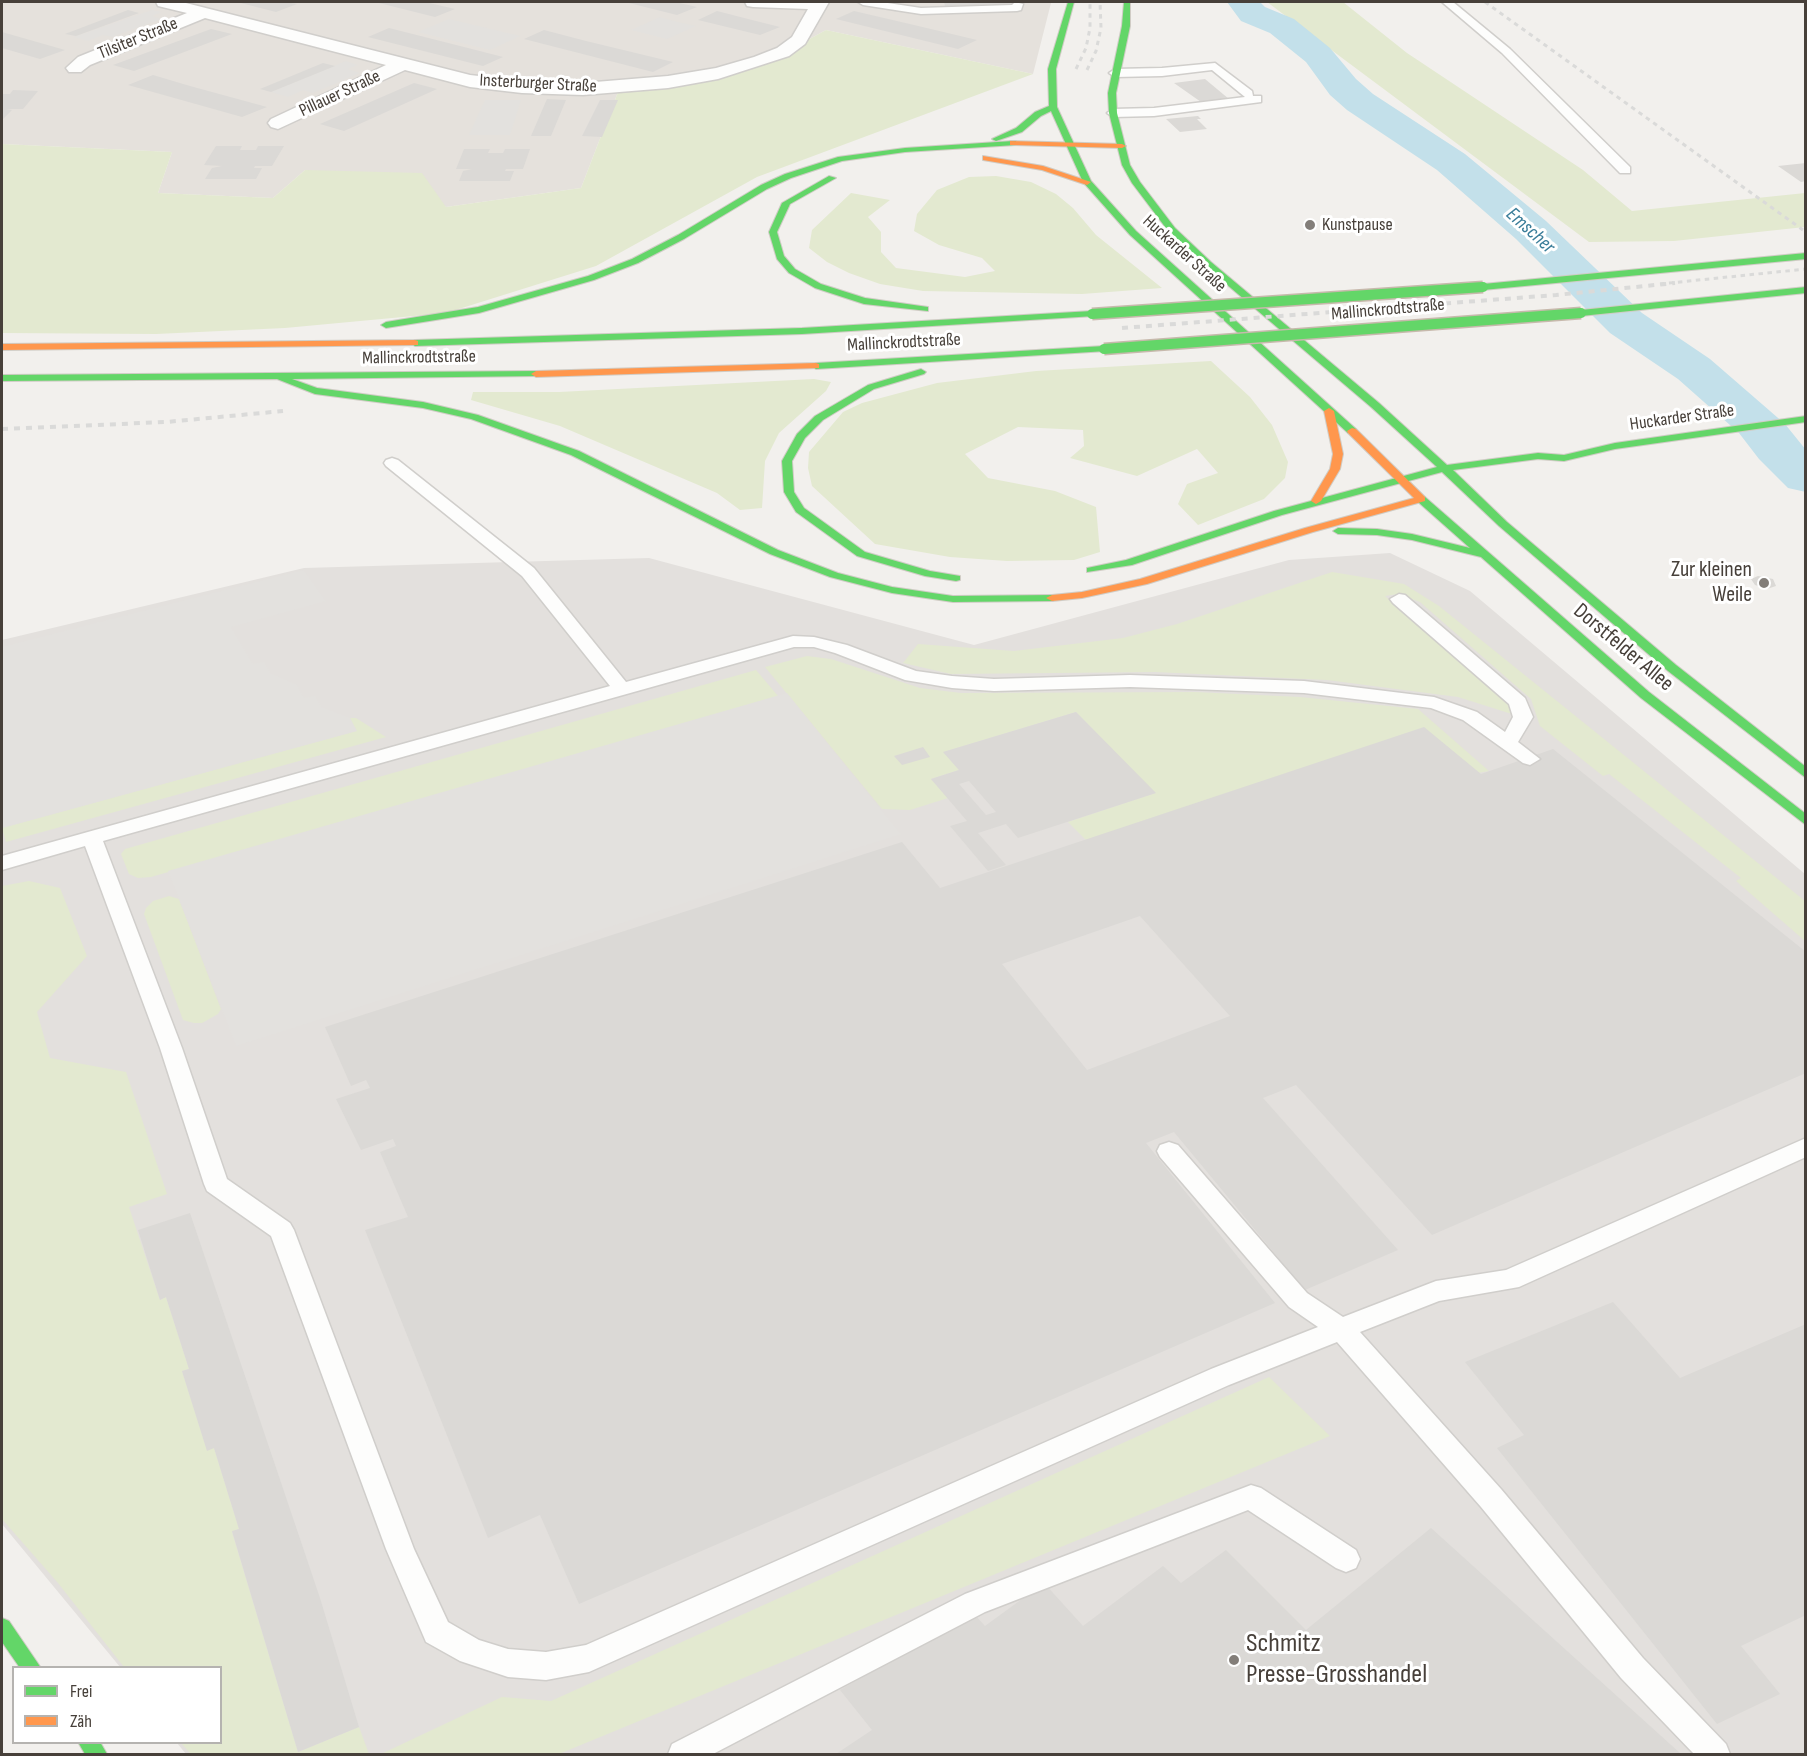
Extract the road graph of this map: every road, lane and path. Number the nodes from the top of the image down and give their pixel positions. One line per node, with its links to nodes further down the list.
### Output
1 (164, 2): 12 (street, Insterburger Straße)
2 (753, 2): 9 (street)
3 (865, 2): 4 (lane); 11 (lane)
4 (872, 2)
5 (929, 2): 11 (lane)
6 (1071, 2): 16 (main road, Huckarder Straße)
7 (1126, 2): 15 (main road, Huckarder Straße)
8 (1447, 2): 22 (lane)
9 (819, 3): 13 (street, Insterburger Straße)
10 (1018, 4): 11 (lane)
11 (888, 6)
12 (202, 13): 13 (street, Insterburger Straße); 14 (street, Tilsiter Straße)
13 (401, 65): 18 (street, Pillauer Straße)
14 (75, 68)
15 (1115, 73): 17 (main road, Huckarder Straße); 17 (lane)
16 (1053, 106): 20 (main road, Huckarder Straße); 21 (main road)
17 (1113, 113): 19 (main road, Huckarder Straße)
18 (278, 123)
19 (1122, 146): 20 (main road); 38 (main road, Huckarder Straße)
20 (1070, 148): 21 (main road); 23 (main road, Huckarder Straße)
21 (975, 151): 23 (main road); 26 (main road); 27 (main road)
22 (1625, 170)
23 (1087, 183): 34 (main road, Huckarder Straße)
24 (1806, 256): 26 (main road, Mallinckrodtstraße, bridge)
25 (1806, 290): 31 (main road, Mallinckrodtstraße, bridge)
26 (1092, 314): 30 (main road, Mallinckrodtstraße)
27 (376, 327)
28 (354, 329): 30 (main road)
29 (2, 346): 30 (main road, Mallinckrodtstraße)
30 (239, 346)
31 (968, 357): 33 (main road, Mallinckrodtstraße); 47 (main road)
32 (2, 378): 33 (main road, Mallinckrodtstraße)
33 (281, 378): 44 (main road)
34 (1329, 411): 40 (main road, Huckarder Straße); 43 (main road)
35 (1799, 420): 36 (main road, Huckarder Straße)
36 (1564, 458): 38 (main road, Huckarder Straße); 39 (main road, Huckarder Straße)
37 (392, 463): 49 (lane)
38 (1447, 468): 40 (main road, Huckarder Straße); 41 (main road, Dorstfelder Allee)
39 (1545, 472)
40 (1401, 478): 42 (main road, Huckarder Straße); 43 (main road)
41 (1474, 488): 42 (main road); 52 (main road, Dorstfelder Allee)
42 (1421, 499): 44 (main road); 45 (main road, Dorstfelder Allee)
43 (1316, 501): 46 (main road)
44 (1309, 530): 45 (main road)
45 (1482, 554): 53 (main road, Dorstfelder Allee)
46 (1073, 573)
47 (973, 579)
48 (1399, 598): 50 (lane)
49 (622, 688): 50 (lane); 54 (lane)
50 (1509, 741): 51 (lane)
51 (1530, 759)
52 (1806, 774)
53 (1806, 822)
54 (92, 838): 55 (lane); 58 (lane)
55 (2, 863)
56 (1806, 1147): 58 (lane)
57 (1169, 1151): 58 (lane)
58 (1342, 1330): 63 (lane)
59 (1346, 1559): 62 (lane)
60 (2, 1627): 61 (main road)
61 (31, 1666)
62 (683, 1755)
63 (1715, 1755)

